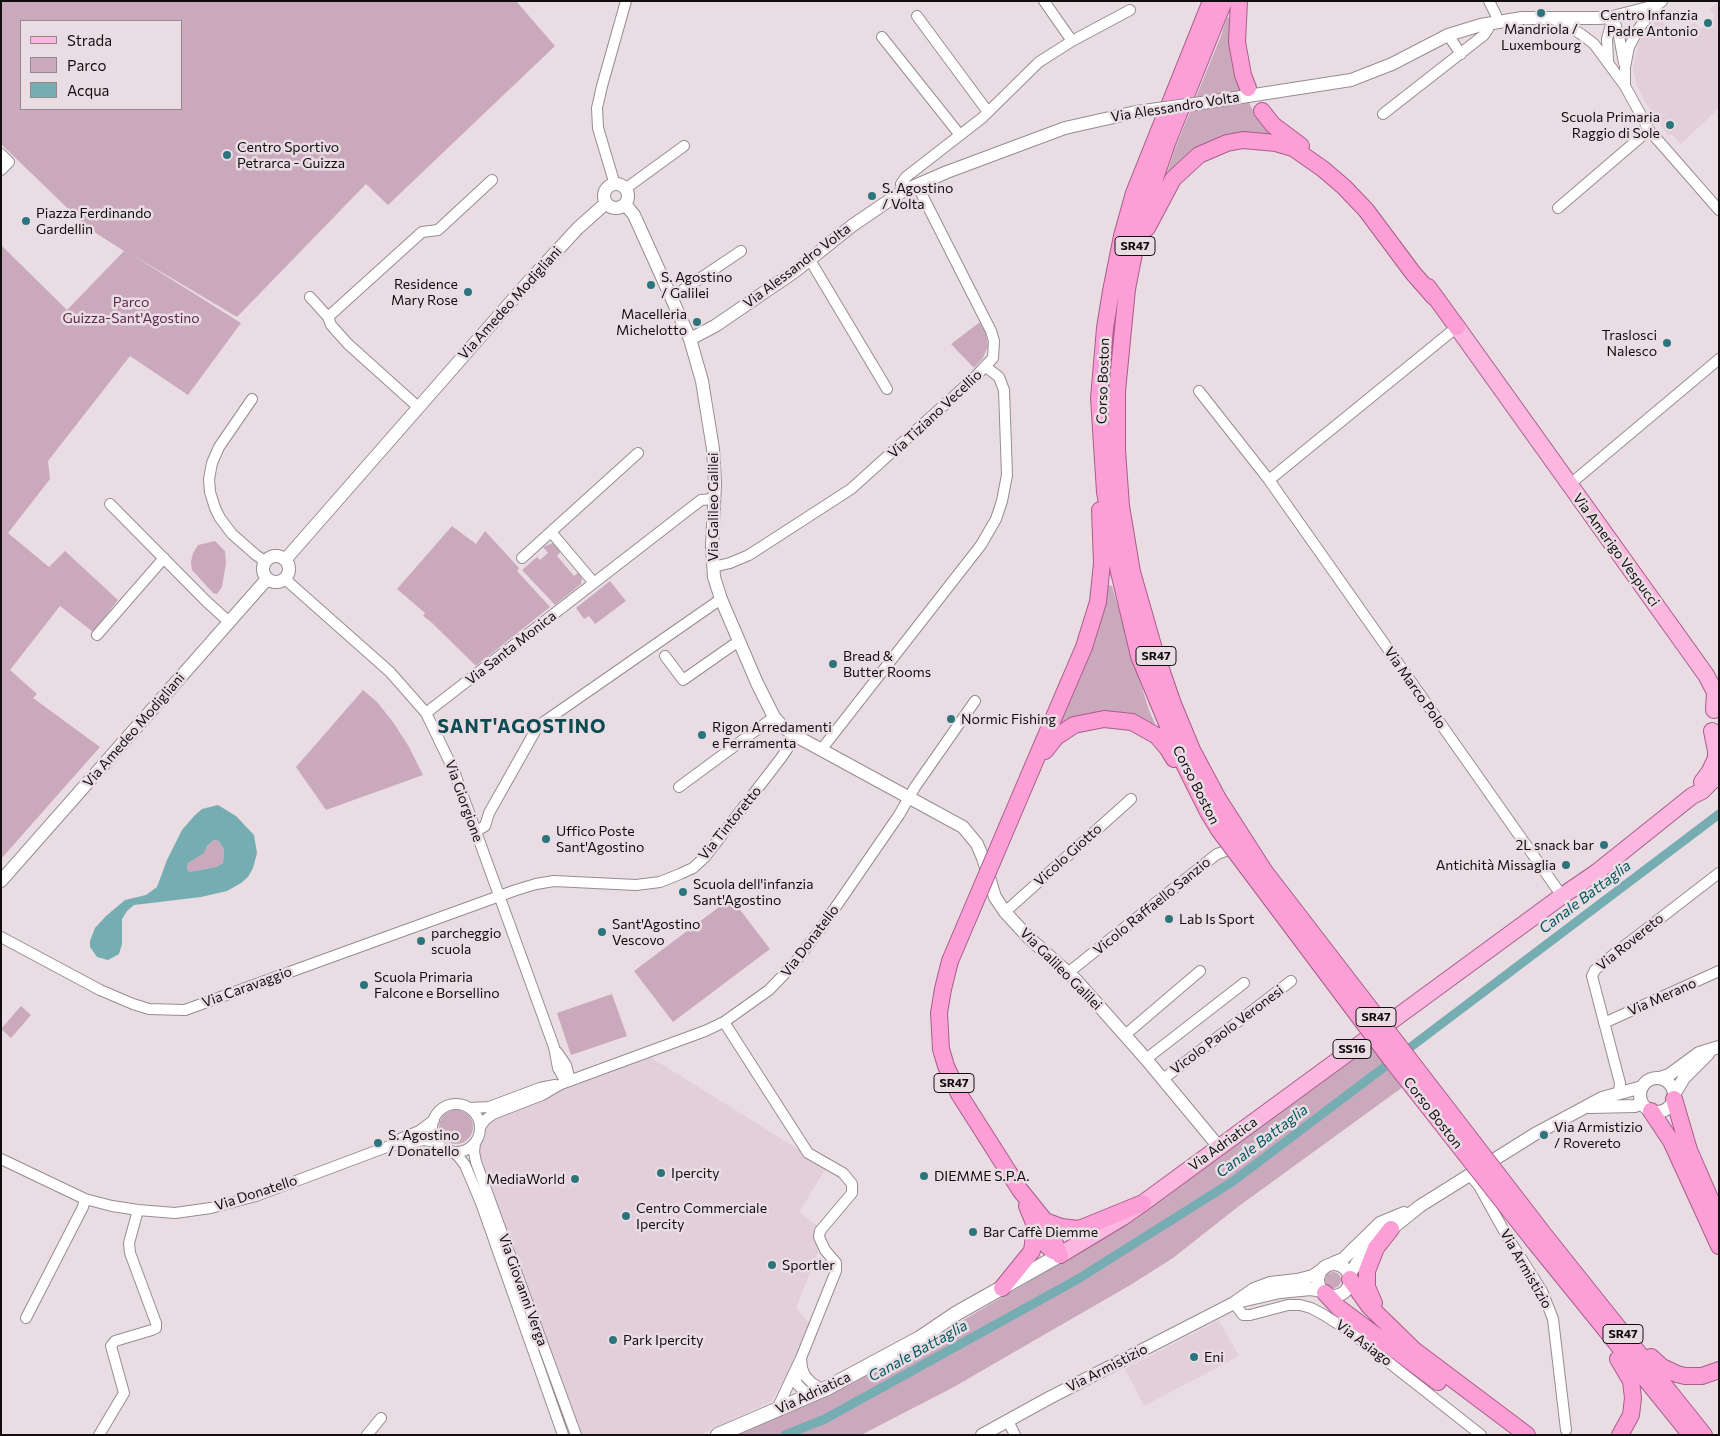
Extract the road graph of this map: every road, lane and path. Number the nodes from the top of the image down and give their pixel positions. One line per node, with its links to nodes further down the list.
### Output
1 (626, 1): 31 (street)
2 (1044, 1): 15 (street)
3 (1211, 1): 50 (highway, Corso Boston / SR47)
4 (1224, 1): 38 (highway, Corso Boston / SR47)
5 (1239, 1): 20 (highway)
6 (1489, 1): 12 (street)
7 (1660, 1): 11 (street, Via Alessandro Volta); 18 (street)
8 (1130, 10): 15 (street, Via Alessandro Volta)
9 (917, 16): 22 (street)
10 (1549, 17): 11 (street, Via Alessandro Volta); 12 (street, Via Alessandro Volta); 17 (street)
11 (1613, 17): 17 (street); 18 (street)
12 (1492, 23): 13 (street, Via Alessandro Volta); 16 (street)
13 (1448, 34): 16 (street); 30 (street, Via Alessandro Volta, bridge)
14 (882, 38): 25 (street)
15 (1072, 41): 22 (street, Via Alessandro Volta)
16 (1461, 54): 23 (street)
17 (1608, 61): 19 (street)
18 (1625, 67): 19 (street)
19 (1625, 86): 24 (street)
20 (1248, 88)
21 (1262, 111): 41 (highway)
22 (988, 112): 25 (street, Via Alessandro Volta)
23 (1383, 114)
24 (1649, 130): 35 (street); 36 (street)
25 (960, 136): 32 (street, Via Alessandro Volta)
26 (684, 146): 31 (street)
27 (1, 154): 28 (street)
28 (1, 170)
29 (492, 180): 43 (street)
30 (917, 185): 32 (street, Via Alessandro Volta); 47 (street, Via Tiziano Vecellio)
31 (620, 187): 33 (street); 34 (street)
32 (903, 191): 39 (street, Via Alessandro Volta)
33 (606, 203): 34 (street); 52 (street, Via Amedeo Modigliani)
34 (625, 204): 42 (street, Via Galileo Galilei)
35 (1558, 208)
36 (1719, 210)
37 (741, 250): 42 (street)
38 (1132, 258): 41 (highway); 133 (highway, Corso Boston / SR47, bridge)
39 (810, 260): 45 (street, Via Alessandro Volta); 48 (street)
40 (310, 297): 43 (street)
41 (1434, 297): 44 (highway)
42 (671, 298): 45 (street, Via Galileo Galilei)
43 (328, 317): 52 (street)
44 (1457, 327): 54 (street); 55 (main road)
45 (690, 339): 56 (street, Via Galileo Galilei)
46 (1719, 359): 55 (street, Via Amerigo Vespucci)
47 (986, 367): 63 (street, Via Tiziano Vecellio); 79 (street)
48 (887, 389)
49 (1199, 392): 54 (street, Via Marco Polo)
50 (1100, 398): 80 (highway, SR47); 86 (highway, Corso Boston / SR47)
51 (252, 399): 62 (street)
52 (418, 407): 61 (street, Via Amedeo Modigliani)
53 (638, 453): 58 (street)
54 (1269, 480): 92 (street, Via Marco Polo)
55 (1569, 485): 72 (main road, Via Amerigo Vespucci)
56 (714, 499): 63 (street, Via Galileo Galilei); 66 (street, Via Santa Monica)
57 (110, 504): 59 (street)
58 (551, 532): 60 (street); 66 (street)
59 (164, 558): 68 (street); 69 (street)
60 (522, 558)
61 (285, 560): 62 (street); 65 (street)
62 (266, 562): 64 (street)
63 (713, 567): 67 (street, Via Galileo Galilei)
64 (267, 579): 65 (street); 68 (street, Via Amedeo Modigliani)
65 (285, 579): 75 (street, Via Giorgione)
66 (594, 583): 75 (street, Via Santa Monica)
67 (721, 599): 70 (street, Via Galileo Galilei); 87 (street)
68 (230, 622): 90 (street, Via Amedeo Modigliani)
69 (97, 635)
70 (740, 642): 71 (street); 76 (street, Via Galileo Galilei)
71 (666, 656)
72 (1713, 680): 74 (main road, Via Amerigo Vespucci)
73 (975, 701): 84 (street)
74 (1716, 706): 78 (main road, SS16)
75 (426, 713): 87 (street, Via Giorgione)
76 (774, 716): 77 (street, Via Galileo Galilei); 82 (street)
77 (796, 736): 79 (street, Via Galileo Galilei); 91 (street, Via Tintoretto)
78 (1716, 737): 83 (main road, Via Adriatica / SS16)
79 (822, 750): 84 (street, Via Galileo Galilei)
80 (1032, 766): 86 (highway, SR47); 131 (highway, SR47, bridge)
81 (1719, 774): 83 (main road, Via Adriatica / SS16)
82 (679, 786)
83 (1692, 796): 92 (main road, Via Adriatica / SS16)
84 (909, 798): 93 (street, Via Galileo Galilei); 100 (street, Via Donatello)
85 (1131, 799): 93 (street, Vicolo Giotto)
86 (1208, 812): 125 (highway, Corso Boston / SR47, bridge)
87 (475, 832): 91 (street, Via Giorgione)
88 (1238, 846): 97 (street, Vicolo Raffaello Sanzio)
89 (1719, 873): 101 (street, Via Rovereto)
90 (1, 881)
91 (499, 896): 94 (street, Via Caravaggio); 105 (street, Via Giorgione)
92 (1562, 896): 122 (main road, Via Adriatica / SS16)
93 (1005, 912): 97 (street, Via Galileo Galilei)
94 (1, 936)
95 (1200, 971): 102 (street)
96 (1719, 971): 101 (street, Via Merano)
97 (1068, 972): 102 (street, Via Galileo Galilei)
98 (1291, 981): 108 (street, Vicolo Paolo Veronesi)
99 (1244, 983): 104 (street, Vicolo Paolo Veronesi)
100 (724, 1022): 106 (street, Via Donatello); 146 (street)
101 (1604, 1023): 112 (street, Via Rovereto)
102 (1125, 1035): 104 (street, Via Galileo Galilei)
103 (1715, 1048): 107 (street); 113 (street)
104 (1146, 1059): 108 (street, Via Galileo Galilei)
105 (562, 1066): 106 (street); 109 (street, Via Giorgione); 110 (street)
106 (584, 1075): 109 (street, Via Donatello)
107 (1660, 1078): 111 (street); 113 (street)
108 (1163, 1079): 122 (street, Via Galileo Galilei)
109 (566, 1082): 110 (street, Via Donatello); 118 (street, Via Donatello)
110 (550, 1086): 116 (street, Via Donatello)
111 (1642, 1088): 112 (street, Via Armistizio); 115 (street)
112 (1619, 1093): 114 (street, Via Armistizio)
113 (1674, 1096): 115 (street); 130 (highway)
114 (1589, 1106): 115 (street); 125 (street, Via Armistizio)
115 (1647, 1107): 134 (highway)
116 (470, 1108): 117 (street, Via Donatello); 118 (street)
117 (434, 1120): 119 (street); 121 (street, Via Donatello)
118 (480, 1127): 120 (street)
119 (437, 1142): 121 (street, Via Donatello); 123 (street)
120 (474, 1144): 123 (street); 157 (street, Via Giovanni Verga)
121 (392, 1145): 129 (street, Via Donatello)
122 (1219, 1147): 127 (main road, Via Adriatica / SS16)
123 (451, 1151): 156 (street, Via Giovanni Verga)
124 (1, 1160): 126 (street, Via Donatello)
125 (1474, 1172): 128 (street, Via Armistizio); 133 (highway, Corso Boston / SR47, bridge); 153 (street, Via Armistizio)
126 (85, 1199): 129 (street, Via Donatello); 145 (street)
127 (1143, 1203): 131 (highway); 135 (main road, Via Adriatica / SS16)
128 (1420, 1206): 132 (street, Via Armistizio); 136 (street, Via Armistizio)
129 (138, 1210): 154 (street)
130 (1719, 1219)
131 (1040, 1224): 135 (highway, SR47); 139 (highway)
132 (1391, 1229): 138 (street, Via Armistizio); 144 (highway)
133 (1537, 1236): 140 (highway, Corso Boston / SR47); 143 (highway, Corso Boston / SR47)
134 (1719, 1246)
135 (1060, 1255): 139 (main road, Via Adriatica)
136 (1333, 1263): 137 (street, Via Armistizio); 138 (street)
137 (1320, 1271): 141 (street); 142 (street, Via Armistizio)
138 (1350, 1277): 141 (street, Via Armistizio); 144 (highway)
139 (1002, 1288): 149 (main road, Via Adriatica)
140 (1573, 1291): 164 (highway); 165 (highway, Corso Boston / SR47)
141 (1323, 1292): 142 (street, Via Armistizio); 162 (highway)
142 (1234, 1303): 152 (street, Via Armistizio); 161 (street, Via Asiago)
143 (1605, 1311): 147 (highway); 166 (highway, Corso Boston / SR47)
144 (1379, 1316): 163 (highway)
145 (26, 1318)
146 (801, 1358): 148 (street); 149 (street)
147 (1719, 1370)
148 (794, 1374): 149 (street); 150 (street)
149 (817, 1392): 150 (main road, Via Adriatica)
150 (776, 1411): 158 (main road, Via Adriatica)
151 (381, 1418): 155 (street)
152 (1008, 1421): 159 (street, Via Armistizio); 160 (street)
153 (1566, 1430)
154 (99, 1435)
155 (367, 1435)
156 (563, 1435)
157 (576, 1435)
158 (718, 1435)
159 (982, 1435)
160 (1015, 1435)
161 (1481, 1435)
162 (1508, 1435)
163 (1527, 1435)
164 (1620, 1435)
165 (1691, 1435)
166 (1704, 1435)

